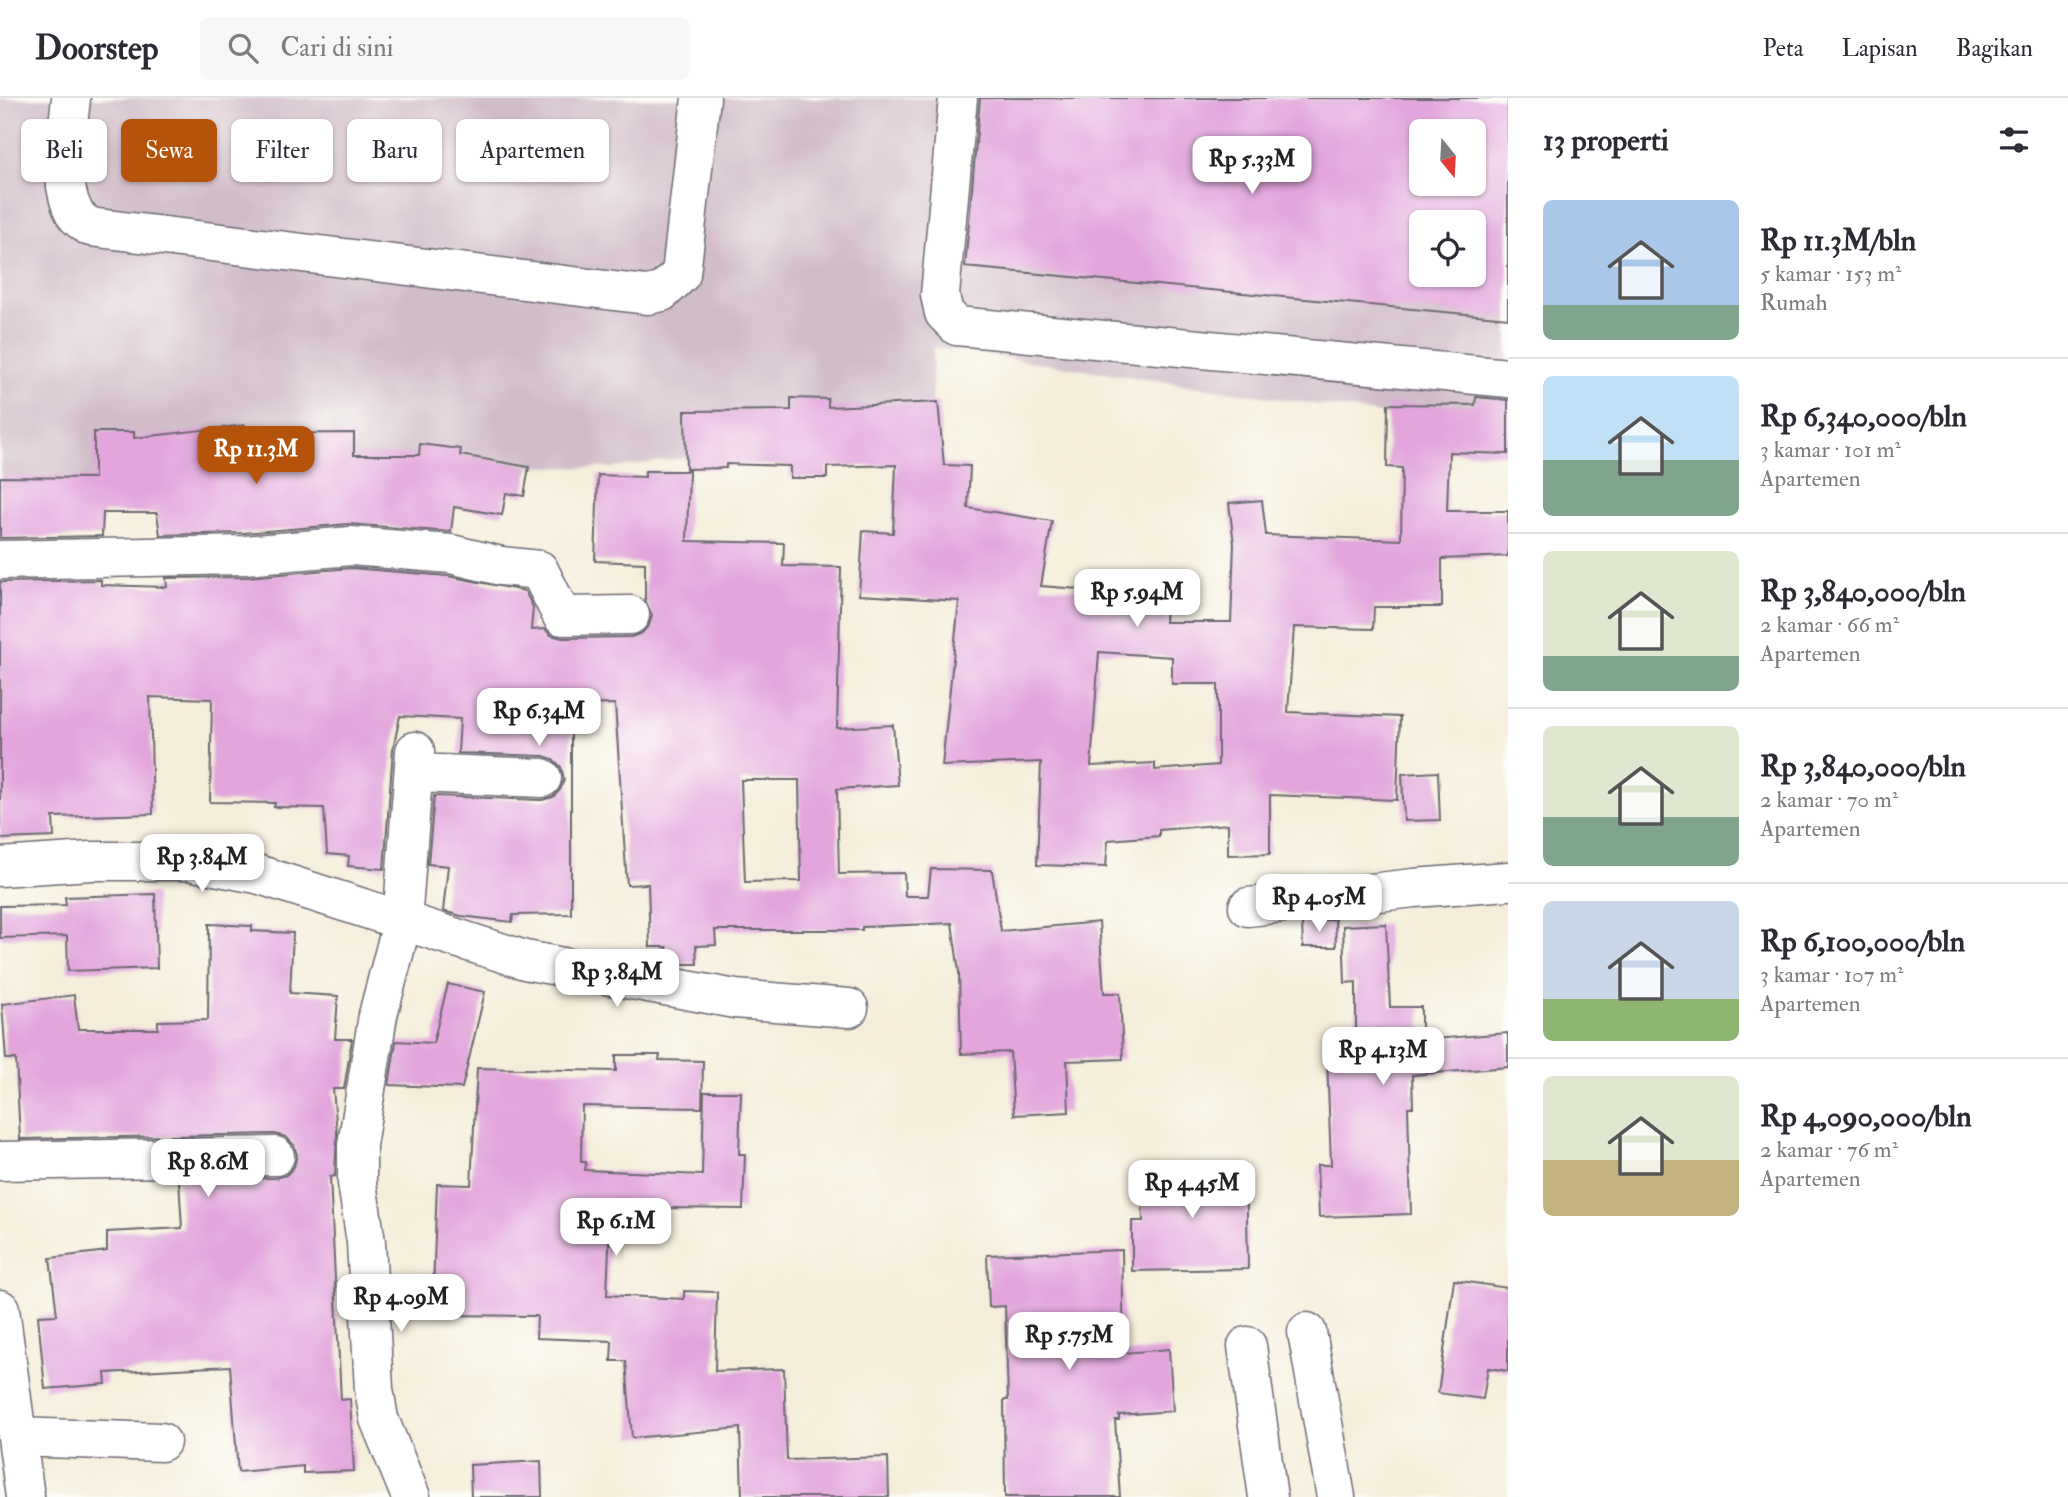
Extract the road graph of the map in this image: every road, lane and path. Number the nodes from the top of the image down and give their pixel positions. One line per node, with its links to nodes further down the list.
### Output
1 (71, 98): 2 (street)
2 (701, 98)
3 (958, 98): 4 (street)
4 (1508, 378)
5 (0, 560): 6 (street)
6 (631, 615)
7 (542, 778): 11 (street)
8 (0, 867): 11 (street)
9 (1508, 881): 10 (street)
10 (1248, 907)
11 (402, 923): 12 (street); 21 (street)
12 (849, 1009)
13 (275, 1156): 14 (street)
14 (0, 1161)
15 (0, 1309): 18 (street)
16 (1307, 1332): 23 (street)
17 (1247, 1346): 22 (street)
18 (17, 1437): 19 (street); 20 (street)
19 (162, 1442)
20 (24, 1497)
21 (411, 1497)
22 (1268, 1497)
23 (1336, 1497)

